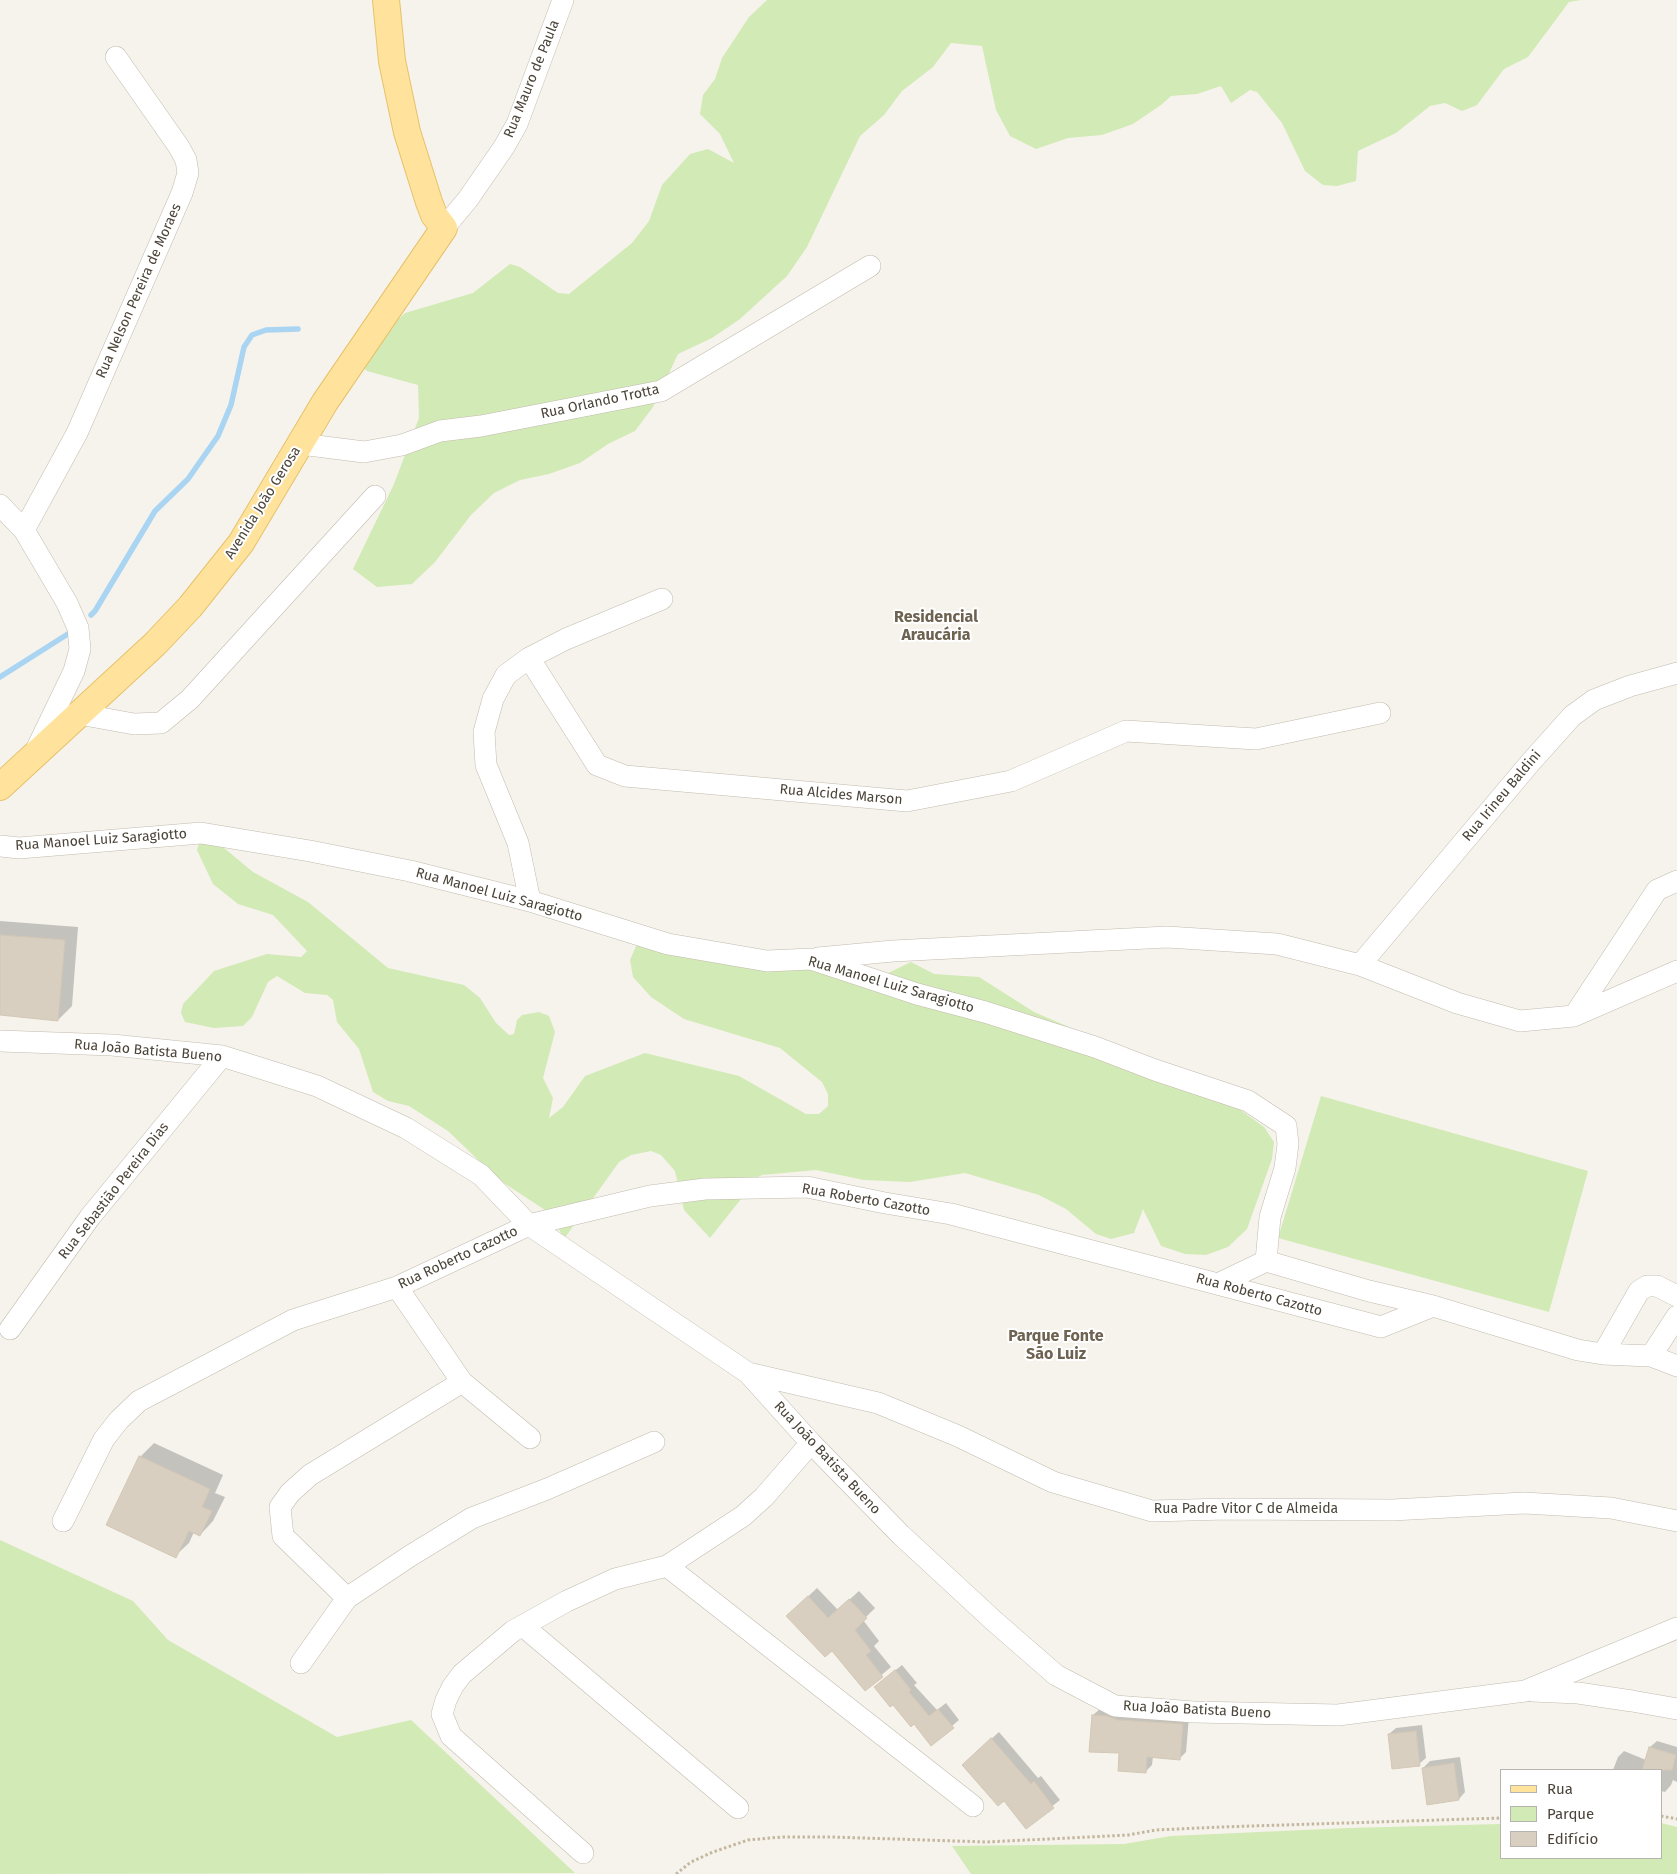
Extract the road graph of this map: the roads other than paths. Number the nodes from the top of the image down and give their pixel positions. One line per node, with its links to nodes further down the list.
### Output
1 (386, 0): 4 (main road)
2 (563, 0): 4 (street, Rua Mauro de Paula)
3 (116, 57): 9 (street, Rua Nelson Pereira de Moraes)
4 (444, 228): 6 (main road, Avenida João Gerosa)
5 (870, 266): 6 (street, Rua Orlando Trotta)
6 (301, 444): 14 (main road, Avenida João Gerosa)
7 (376, 496): 14 (street)
8 (0, 505): 9 (street)
9 (24, 530): 15 (street)
10 (662, 599): 11 (street)
11 (529, 658): 13 (street, Rua Alcides Marson); 19 (street)
12 (1677, 673): 21 (street, Rua Irineu Baldini)
13 (1380, 713)
14 (79, 714): 15 (main road, Avenida João Gerosa)
15 (32, 756): 16 (main road, Avenida João Gerosa)
16 (0, 787)
17 (0, 846): 19 (street, Rua Manoel Luiz Saragiotto)
18 (1677, 881): 23 (street)
19 (530, 901): 20 (street, Rua Manoel Luiz Saragiotto)
20 (811, 959): 21 (street); 27 (street, Rua Manoel Luiz Saragiotto)
21 (1360, 965): 23 (street)
22 (1677, 971): 23 (street)
23 (1574, 1016)
24 (0, 1041): 25 (street, Rua João Batista Bueno)
25 (222, 1056): 26 (street, Rua João Batista Bueno); 33 (street, Rua Sebastião Pereira Dias)
26 (529, 1225): 28 (street, Rua Roberto Cazotto); 29 (street, Rua Roberto Cazotto); 37 (street, Rua João Batista Bueno)
27 (1266, 1261): 28 (street); 31 (street)
28 (1218, 1284): 31 (street, Rua Roberto Cazotto)
29 (397, 1287): 38 (street); 42 (street, Rua Roberto Cazotto)
30 (1677, 1296): 34 (street)
31 (1433, 1306): 34 (street)
32 (1677, 1316): 35 (street)
33 (10, 1329)
34 (1603, 1354): 35 (street)
35 (1651, 1356): 36 (street)
36 (1677, 1366)
37 (748, 1372): 41 (street, Rua João Batista Bueno); 43 (street, Rua Padre Vitor C de Almeida)
38 (462, 1382): 39 (street); 45 (street)
39 (530, 1438)
40 (654, 1442): 45 (street)
41 (811, 1444): 44 (street); 49 (street, Rua João Batista Bueno)
42 (63, 1521)
43 (1677, 1521)
44 (667, 1566): 46 (street); 51 (street)
45 (347, 1598): 48 (street)
46 (523, 1626): 52 (street); 53 (street)
47 (1677, 1628): 49 (street, Rua João Batista Bueno)
48 (301, 1663)
49 (1525, 1690): 50 (street)
50 (1677, 1709)
51 (973, 1806)
52 (738, 1808)
53 (583, 1853)

